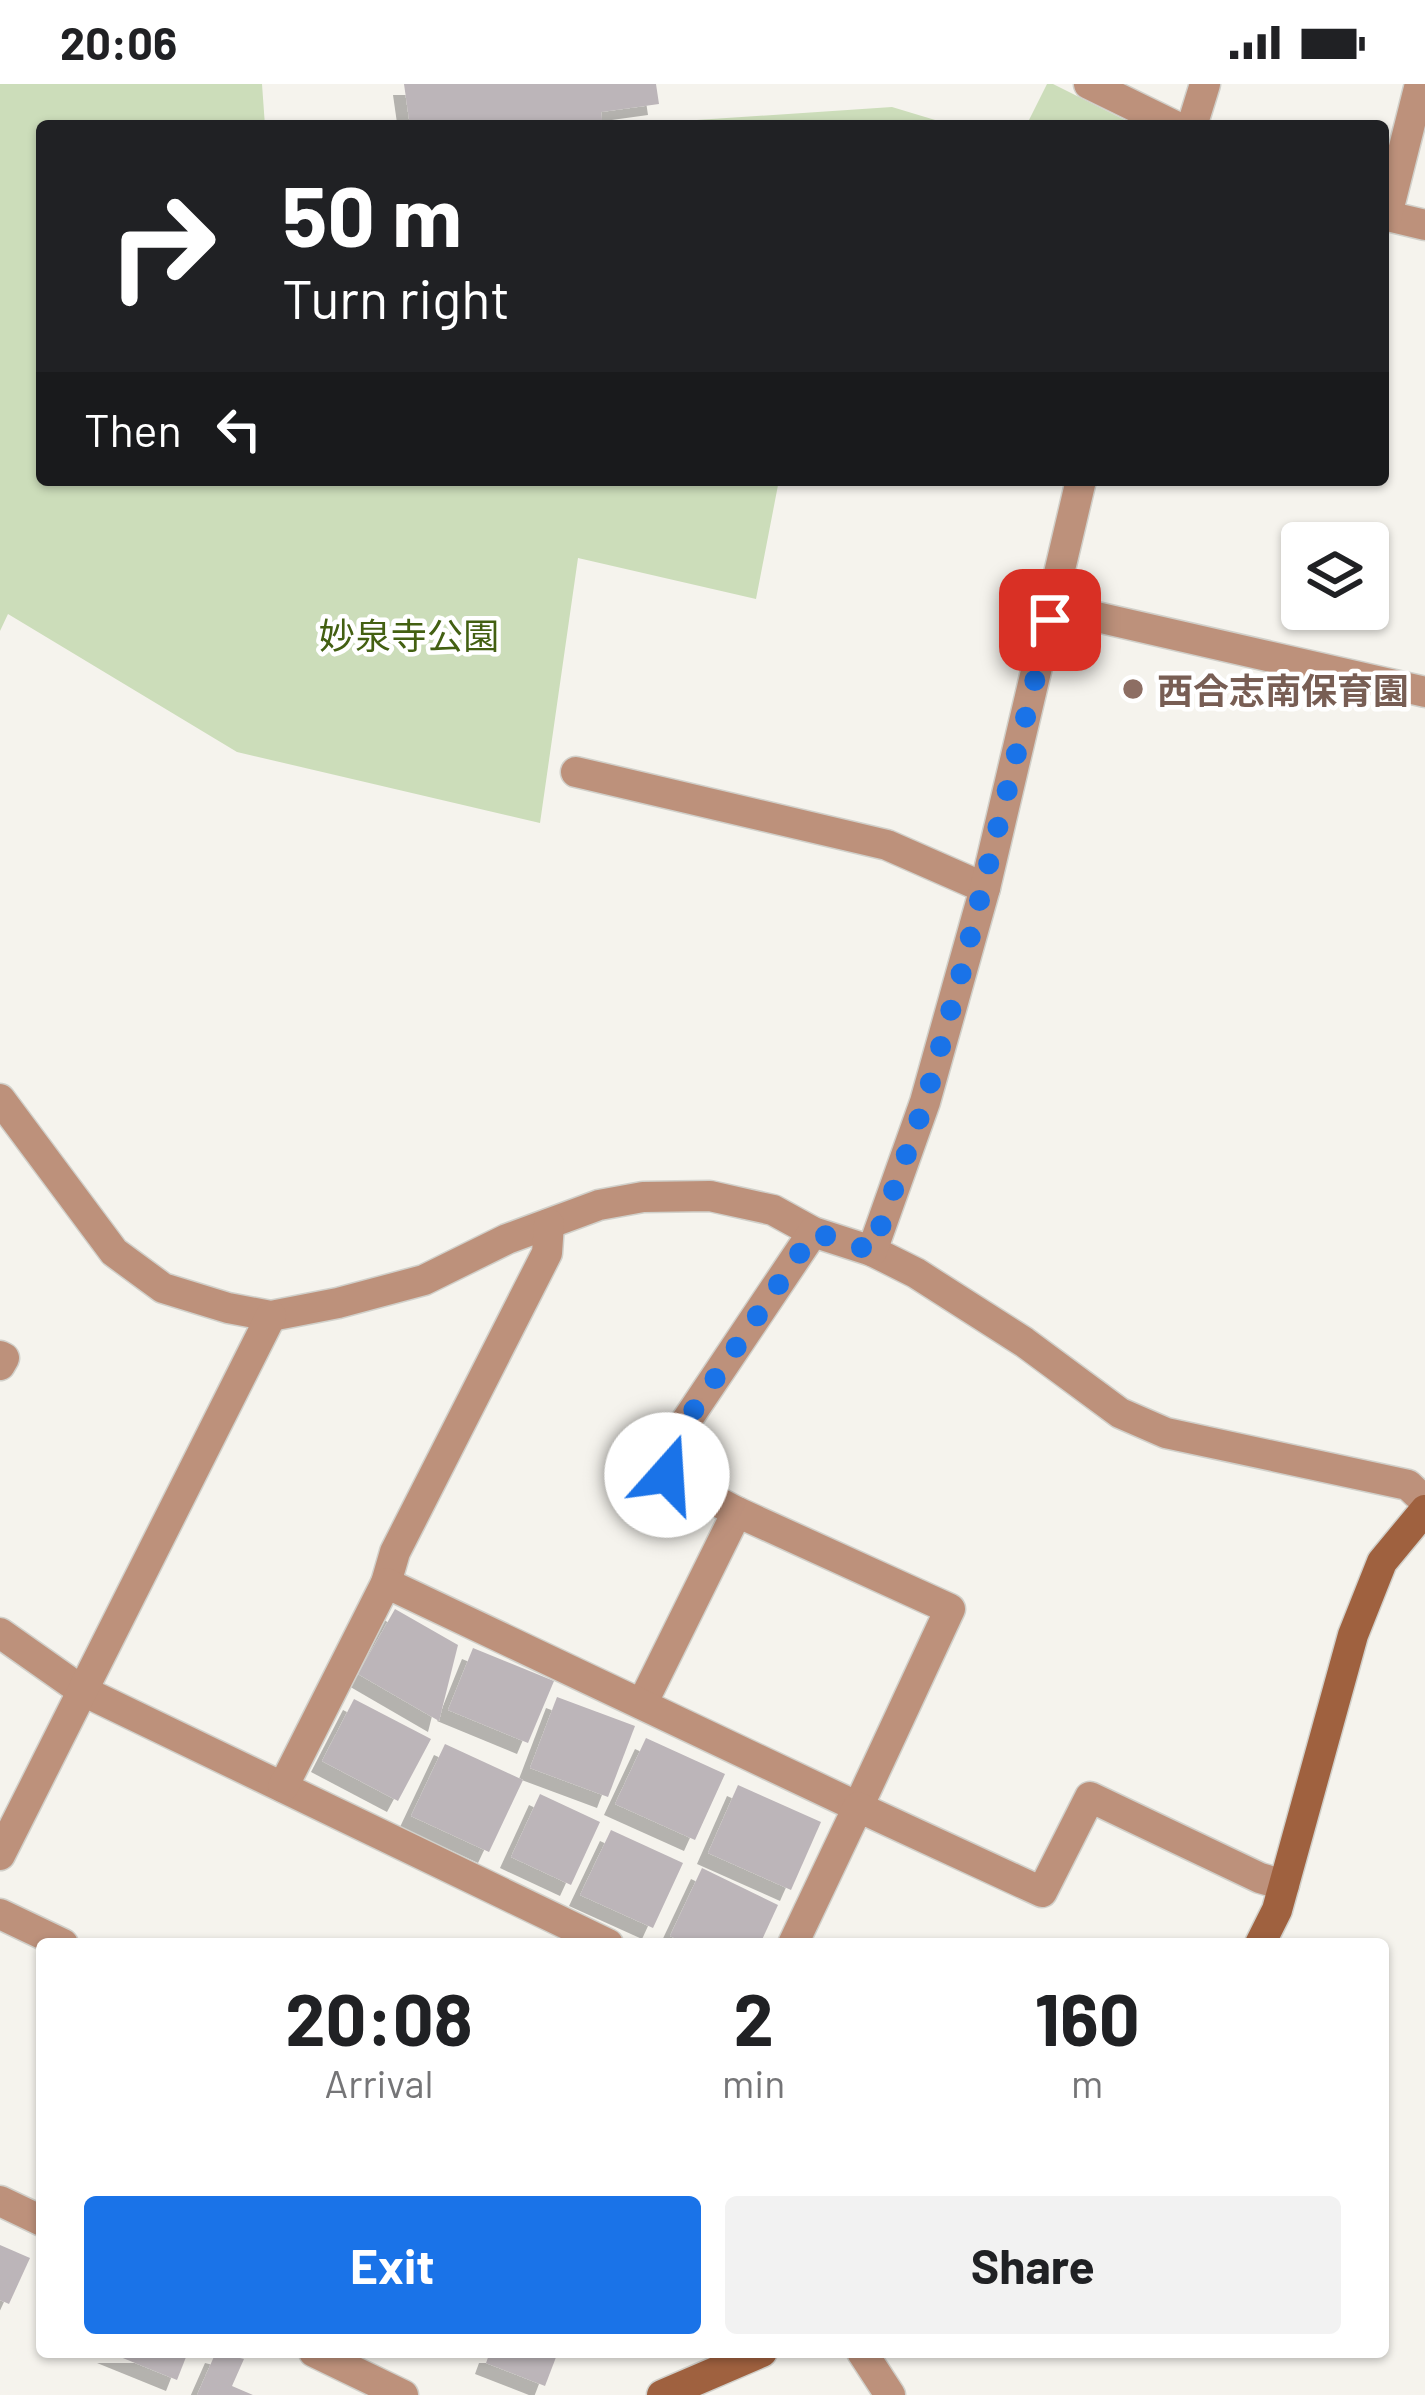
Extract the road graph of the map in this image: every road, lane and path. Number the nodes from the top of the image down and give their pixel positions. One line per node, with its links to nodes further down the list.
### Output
1 (1088, 84): 4 (street)
2 (1205, 84): 5 (street)
3 (1420, 84): 6 (street)
4 (1163, 120)
5 (1194, 120)
6 (1389, 200)
7 (1389, 216): 8 (street)
8 (1425, 225)
9 (1080, 486): 10 (street)
10 (1053, 607): 11 (street); 13 (street)
11 (1425, 692)
12 (575, 772): 13 (street)
13 (985, 888): 17 (street)
14 (0, 1100): 18 (street)
15 (549, 1224): 16 (street); 18 (street); 23 (street)
16 (814, 1232): 17 (street); 22 (street)
17 (872, 1251): 21 (street)
18 (271, 1316): 25 (street)
19 (0, 1356): 20 (street)
20 (0, 1365)
21 (1425, 1505): 30 (street)
22 (737, 1512): 26 (street); 28 (street)
23 (386, 1582): 26 (street); 27 (street)
24 (0, 1634): 25 (street)
25 (81, 1690): 27 (street); 29 (street)
26 (642, 1704): 28 (street)
27 (283, 1787): 33 (street)
28 (858, 1807): 30 (street); 34 (street)
29 (0, 1855)
30 (1284, 1885): 35 (street)
31 (0, 1914): 32 (street)
32 (50, 1938)
33 (596, 1938)
34 (796, 1938)
35 (1262, 1938)
36 (0, 2201): 37 (street)
37 (36, 2218)
38 (326, 2358): 41 (street)
39 (748, 2358): 42 (street)
40 (866, 2358): 43 (street)
41 (403, 2395)
42 (662, 2395)
43 (890, 2395)

